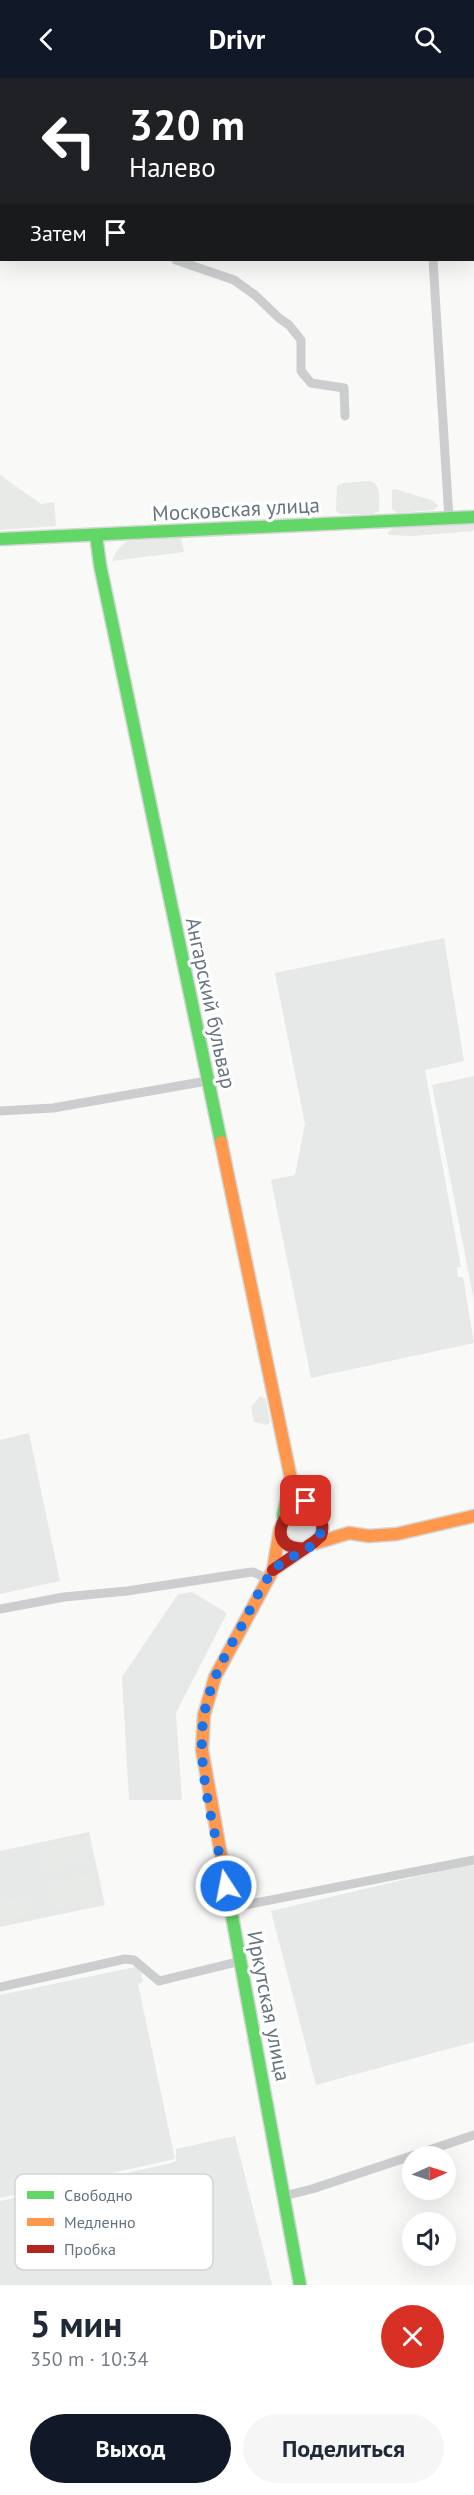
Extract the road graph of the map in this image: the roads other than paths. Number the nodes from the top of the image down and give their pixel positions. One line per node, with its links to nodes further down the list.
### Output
1 (179, 261): 3 (street)
2 (433, 261): 5 (street)
3 (345, 416)
4 (474, 517): 5 (street, Московская улица)
5 (448, 519): 6 (street, Московская улица)
6 (96, 535): 7 (street, Московская улица); 8 (street, Ангарский бульвар)
7 (0, 539)
8 (207, 1081): 9 (street); 10 (street, Ангарский бульвар)
9 (0, 1110)
10 (291, 1479): 11 (street, Ангарский бульвар); 12 (street, Ангарский бульвар)
11 (317, 1514): 12 (street); 15 (street); 16 (street)
12 (283, 1516): 14 (street)
13 (474, 1516): 15 (street)
14 (280, 1529): 17 (street); 18 (street, Иркутская улица)
15 (349, 1533): 16 (street)
16 (316, 1543): 17 (street)
17 (304, 1549): 18 (street, Иркутская улица)
18 (271, 1575): 19 (street); 21 (street, Иркутская улица)
19 (0, 1609)
20 (474, 1860): 21 (street)
21 (230, 1908): 22 (street, Иркутская улица)
22 (241, 1961): 23 (street); 25 (street, Иркутская улица)
23 (0, 1987)
24 (474, 2134): 25 (street)
25 (284, 2196): 26 (street, Иркутская улица)
26 (300, 2285)

